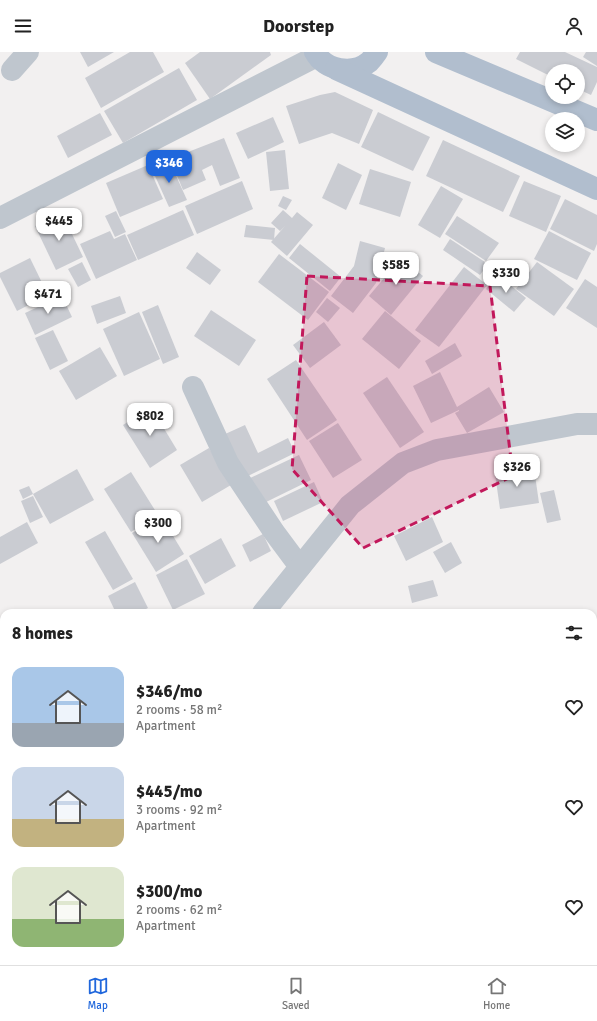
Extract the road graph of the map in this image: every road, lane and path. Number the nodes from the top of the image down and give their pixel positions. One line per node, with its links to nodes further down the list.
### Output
1 (28, 52): 6 (street)
2 (377, 52): 5 (main road)
3 (436, 52): 7 (main road)
4 (316, 54): 5 (main road); 9 (street)
5 (336, 69): 8 (main road)
6 (12, 70)
7 (597, 120)
8 (597, 189)
9 (0, 218)
10 (193, 387): 12 (street)
11 (597, 424): 12 (street)
12 (300, 567): 13 (street)
13 (266, 609)

